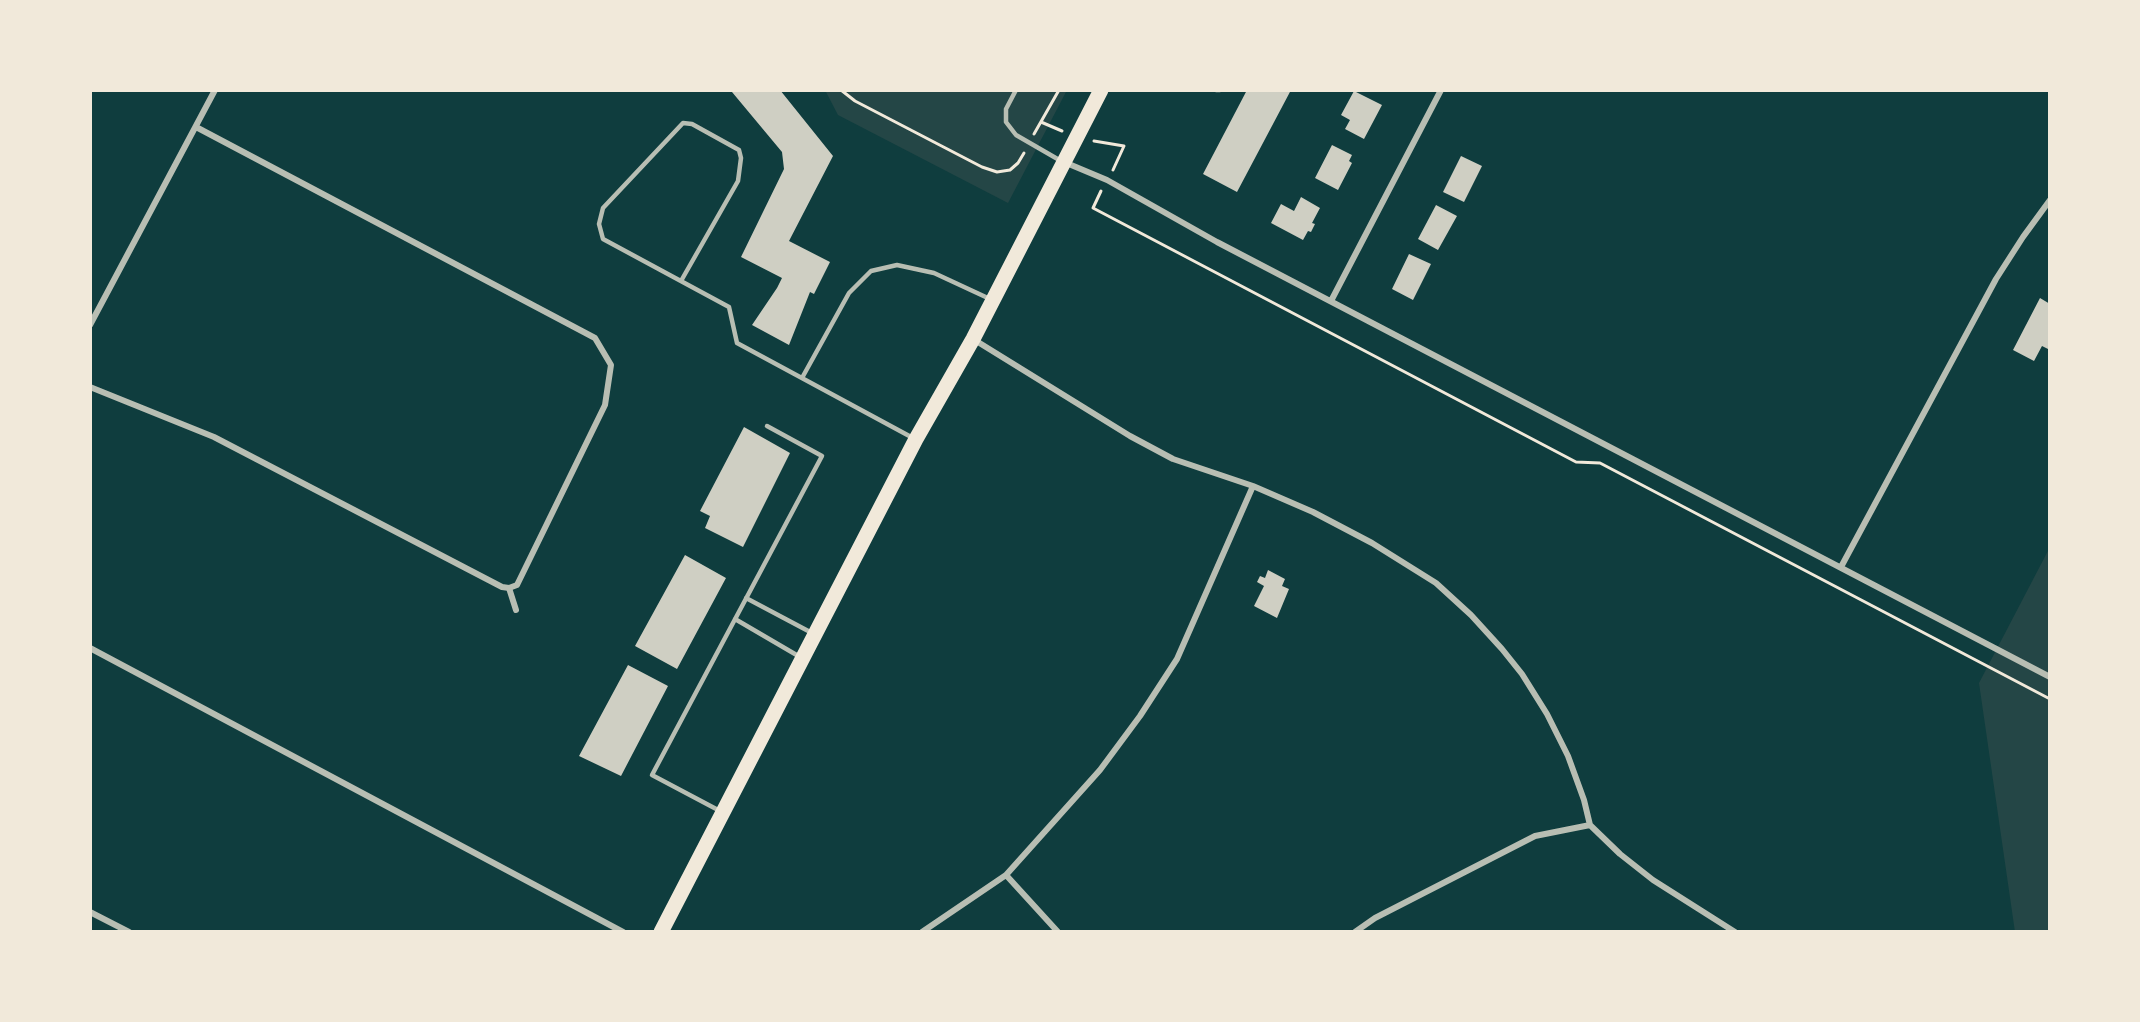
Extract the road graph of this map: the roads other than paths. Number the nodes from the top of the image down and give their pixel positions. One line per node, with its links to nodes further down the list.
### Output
1 (215, 90): 7 (street)
2 (1016, 90): 8 (lane)
3 (1101, 90): 8 (main road)
4 (1216, 90): 5 (lane)
5 (1220, 90)
6 (1442, 90): 12 (street)
7 (196, 127): 13 (street); 21 (street)
8 (1064, 162): 11 (main road); 12 (street)
9 (2050, 200): 20 (street)
10 (681, 281): 10 (lane); 15 (lane)
11 (993, 300): 14 (main road); 15 (lane)
12 (1331, 301): 20 (street)
13 (90, 325)
14 (973, 339): 18 (main road); 19 (street)
15 (802, 378): 18 (lane)
16 (90, 387): 21 (street)
17 (767, 426): 22 (lane)
18 (916, 440): 25 (main road)
19 (1253, 486): 30 (street); 31 (street)
20 (1841, 567): 28 (street)
21 (509, 588): 23 (street)
22 (746, 598): 24 (lane); 25 (lane)
23 (516, 610)
24 (735, 619): 27 (lane); 29 (lane)
25 (815, 635): 27 (main road)
26 (90, 648): 34 (street)
27 (802, 659): 29 (main road)
28 (2050, 677)
29 (723, 813): 35 (main road)
30 (1590, 825): 38 (street); 39 (street)
31 (1006, 875): 36 (street); 37 (street)
32 (90, 912): 33 (street)
33 (129, 932)
34 (623, 932)
35 (661, 932)
36 (922, 932)
37 (1058, 932)
38 (1355, 932)
39 (1736, 932)

